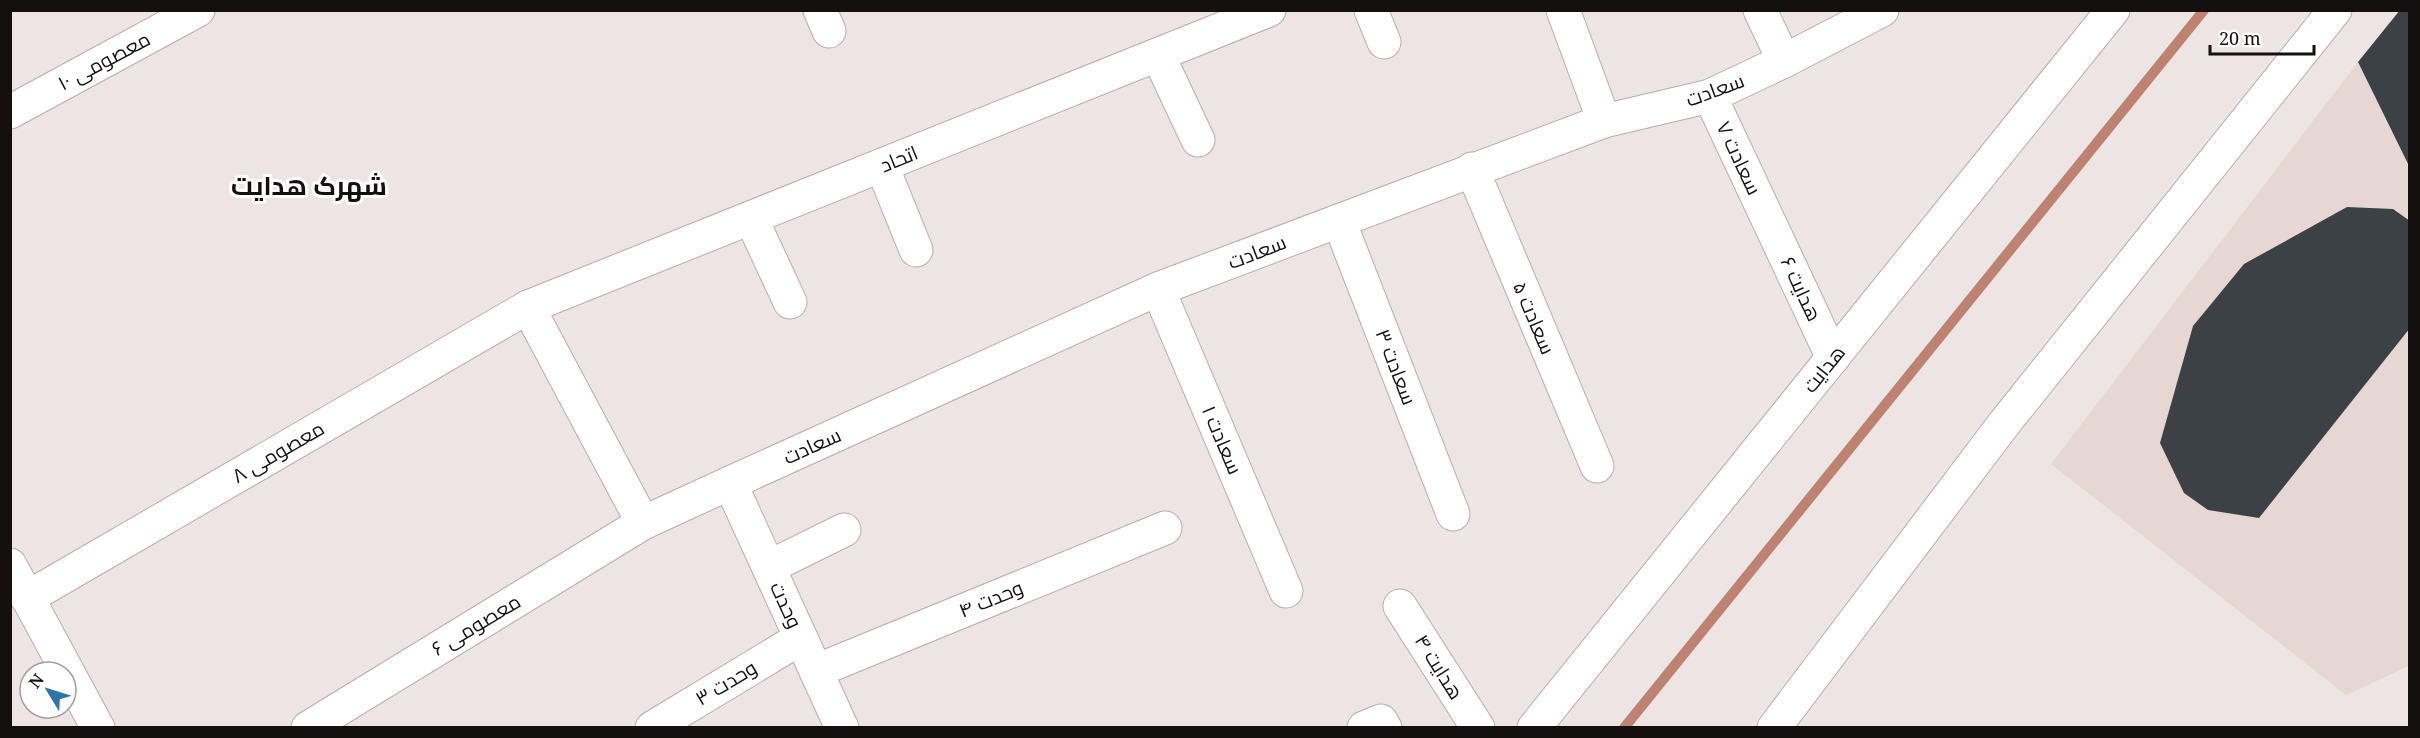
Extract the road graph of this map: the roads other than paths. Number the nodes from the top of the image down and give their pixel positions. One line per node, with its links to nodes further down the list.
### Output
1 (198, 10): 13 (street, معصومی ۱۰)
2 (1269, 10): 10 (street, اتحاد)
3 (1371, 10): 9 (street)
4 (1563, 10): 14 (street)
5 (1760, 10): 11 (street)
6 (1882, 10): 11 (street, سعادت)
7 (2113, 10): 25 (street, هدایت)
8 (2335, 10): 45 (street)
9 (1384, 42)
10 (1158, 55): 15 (street); 16 (street, اتحاد)
11 (1784, 61): 12 (street, سعادت)
12 (1710, 96): 14 (street, سعادت); 19 (street, سعادت ۷)
13 (10, 111)
14 (1604, 121): 17 (street, سعادت)
15 (1198, 140)
16 (882, 166): 18 (street, اتحاد); 21 (street)
17 (1472, 169): 20 (street, سعادت); 26 (street, سعادت ۵)
18 (751, 218): 23 (street); 24 (street, اتحاد)
19 (1768, 219): 25 (street, هدایت ۶)
20 (1339, 221): 22 (street, سعادت); 28 (street, سعادت ۳)
21 (916, 250)
22 (1158, 289): 27 (street, سعادت); 34 (street, سعادت ۱)
23 (790, 302)
24 (528, 307): 29 (street); 35 (street, معصومی ۸)
25 (1833, 358): 44 (street, هدایت)
26 (1597, 466)
27 (730, 483): 29 (street, سعادت); 33 (street, وحدت)
28 (1453, 514)
29 (643, 523): 40 (street, معصومی ۶)
30 (1165, 528): 38 (street, وحدت ۴)
31 (844, 530): 33 (street)
32 (10, 565): 35 (street)
33 (769, 567): 37 (street, وحدت)
34 (1286, 591)
35 (27, 598): 39 (street)
36 (1400, 606): 43 (street, هدایت ۴)
37 (801, 638): 38 (street, وحدت); 41 (street, وحدت ۳)
38 (816, 671): 42 (street, وحدت)
39 (98, 728)
40 (308, 728)
41 (652, 728)
42 (842, 728)
43 (1478, 728)
44 (1534, 728)
45 (1774, 728)

